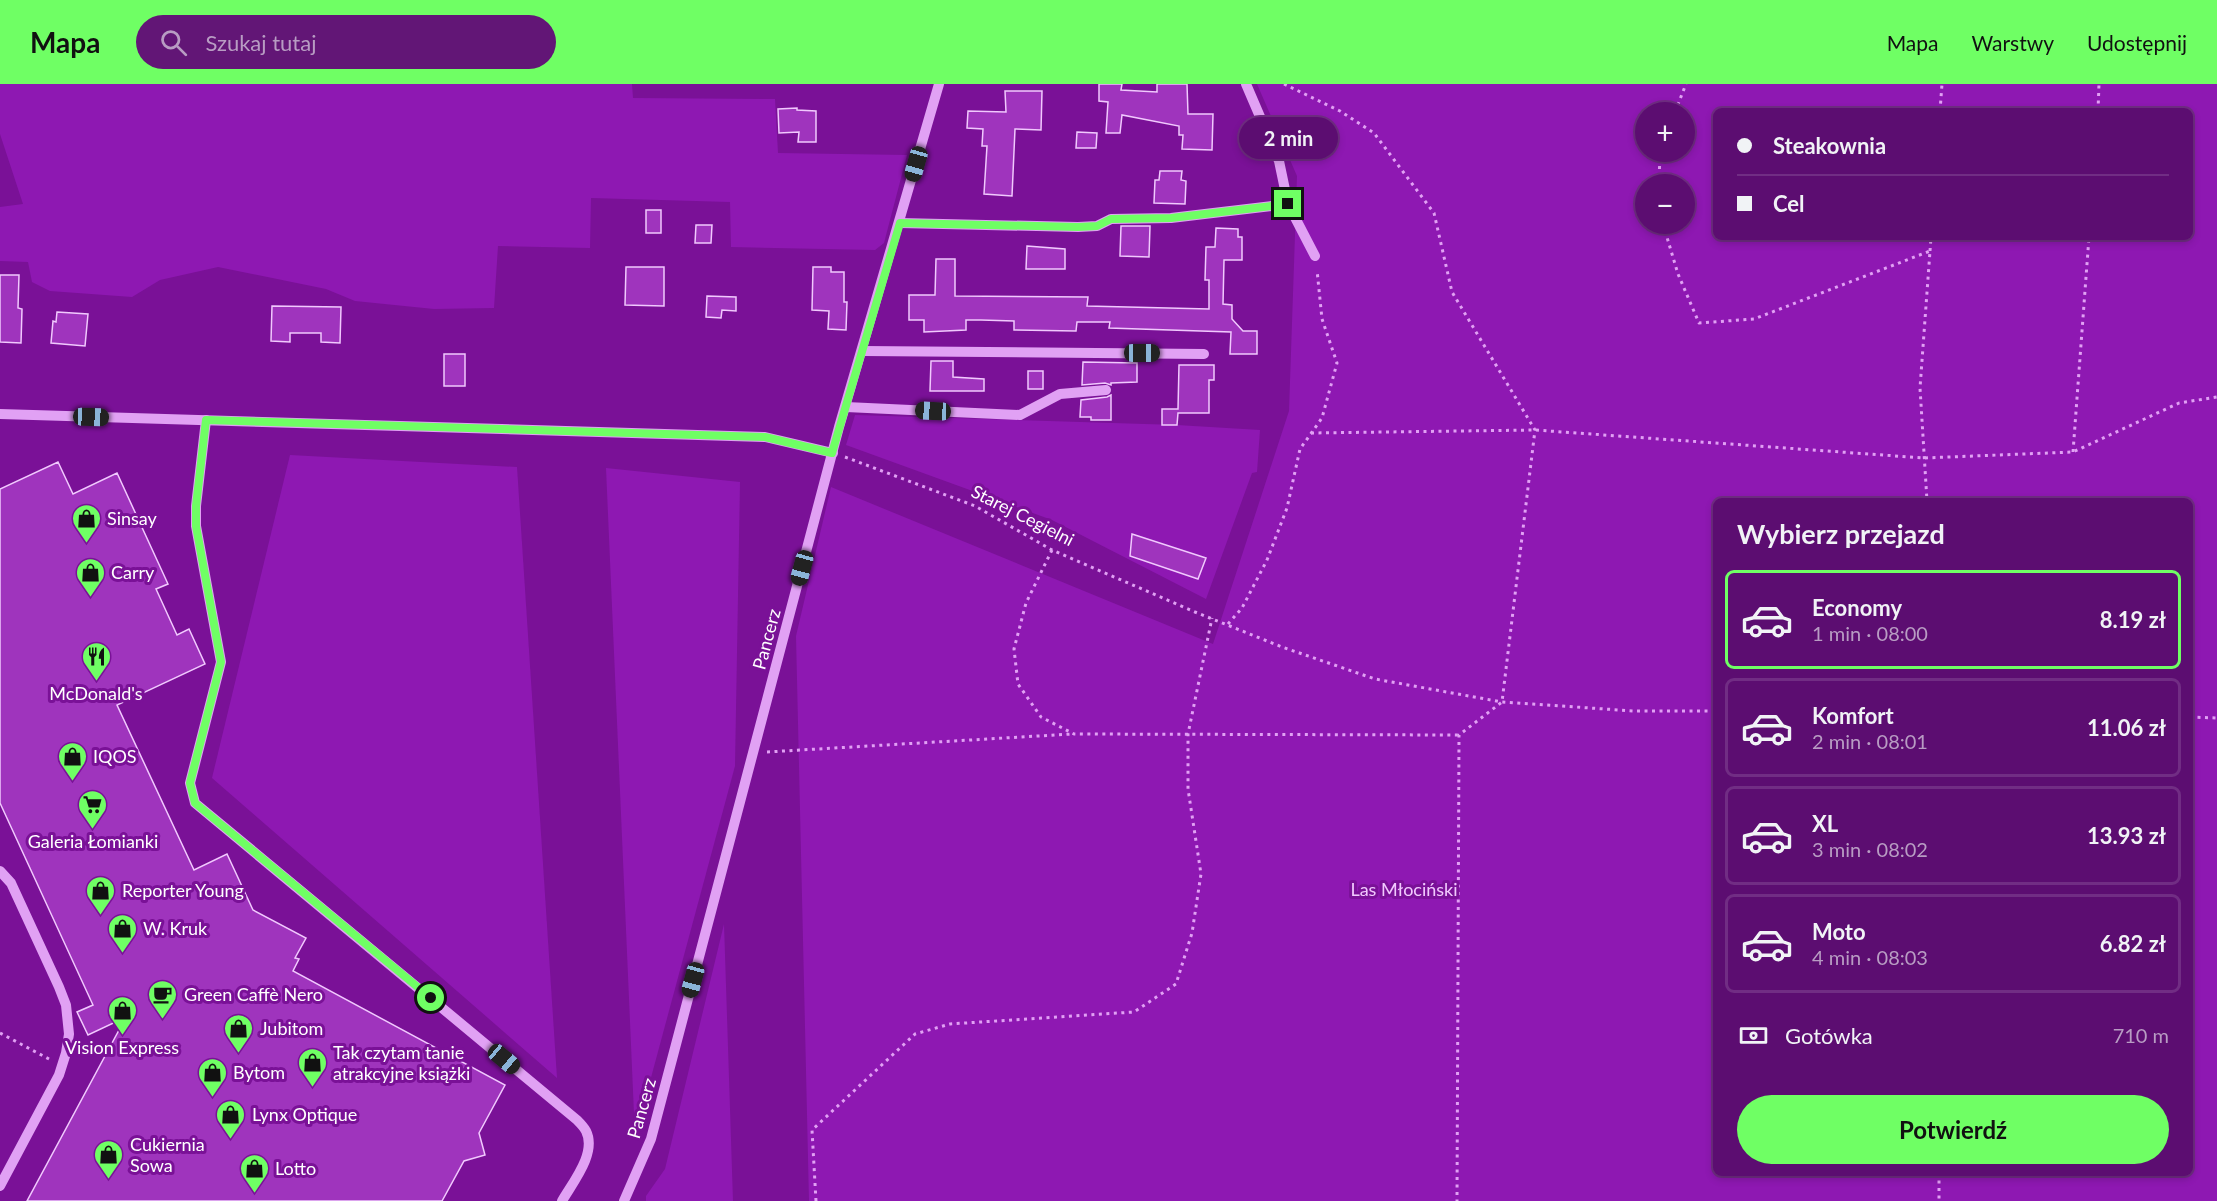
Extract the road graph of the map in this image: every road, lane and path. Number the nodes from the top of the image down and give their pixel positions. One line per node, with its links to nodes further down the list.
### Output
1 (939, 84): 11 (street, Pancerz)
2 (1246, 84): 10 (street)
3 (1284, 84): 24 (path)
4 (1686, 84): 7 (path)
5 (1942, 84): 8 (path)
6 (2099, 84): 9 (path)
7 (1680, 102)
8 (1940, 108)
9 (2098, 108)
10 (1288, 204): 11 (street); 16 (street)
11 (900, 223): 17 (street, Pancerz)
12 (1666, 234): 15 (path)
13 (1931, 240): 15 (path)
14 (2089, 240): 26 (path)
15 (1930, 251): 28 (path)
16 (1315, 256): 25 (path)
17 (863, 351): 18 (street); 21 (street, Pancerz)
18 (1204, 354)
19 (1106, 390): 21 (street)
20 (2217, 397): 26 (path)
21 (846, 407): 27 (street, Pancerz)
22 (0, 414): 23 (street)
23 (206, 420): 27 (street); 46 (street)
24 (1535, 430): 25 (path); 28 (path); 33 (path)
25 (1311, 433): 32 (path)
26 (2073, 452): 28 (path)
27 (832, 453): 30 (path, Starej Cegielni); 40 (street, Pancerz)
28 (1924, 458): 29 (path)
29 (1927, 498)
30 (1052, 550): 31 (path, Starej Cegielni); 37 (path)
31 (1212, 618): 32 (path, Starej Cegielni); 38 (path)
32 (1228, 624): 33 (path, Starej Cegielni)
33 (1502, 702): 34 (path, Starej Cegielni); 39 (path)
34 (1713, 711)
35 (2193, 717): 36 (path)
36 (2217, 718)
37 (1074, 734): 38 (path); 40 (path)
38 (1188, 734): 39 (path); 48 (path)
39 (1459, 735): 49 (path)
40 (754, 752): 47 (street, Pancerz)
41 (0, 871): 45 (street)
42 (0, 1033): 43 (path)
43 (57, 1060)
44 (1939, 1176): 50 (path)
45 (0, 1186)
46 (562, 1201)
47 (624, 1201)
48 (816, 1201)
49 (1457, 1201)
50 (1939, 1201)

